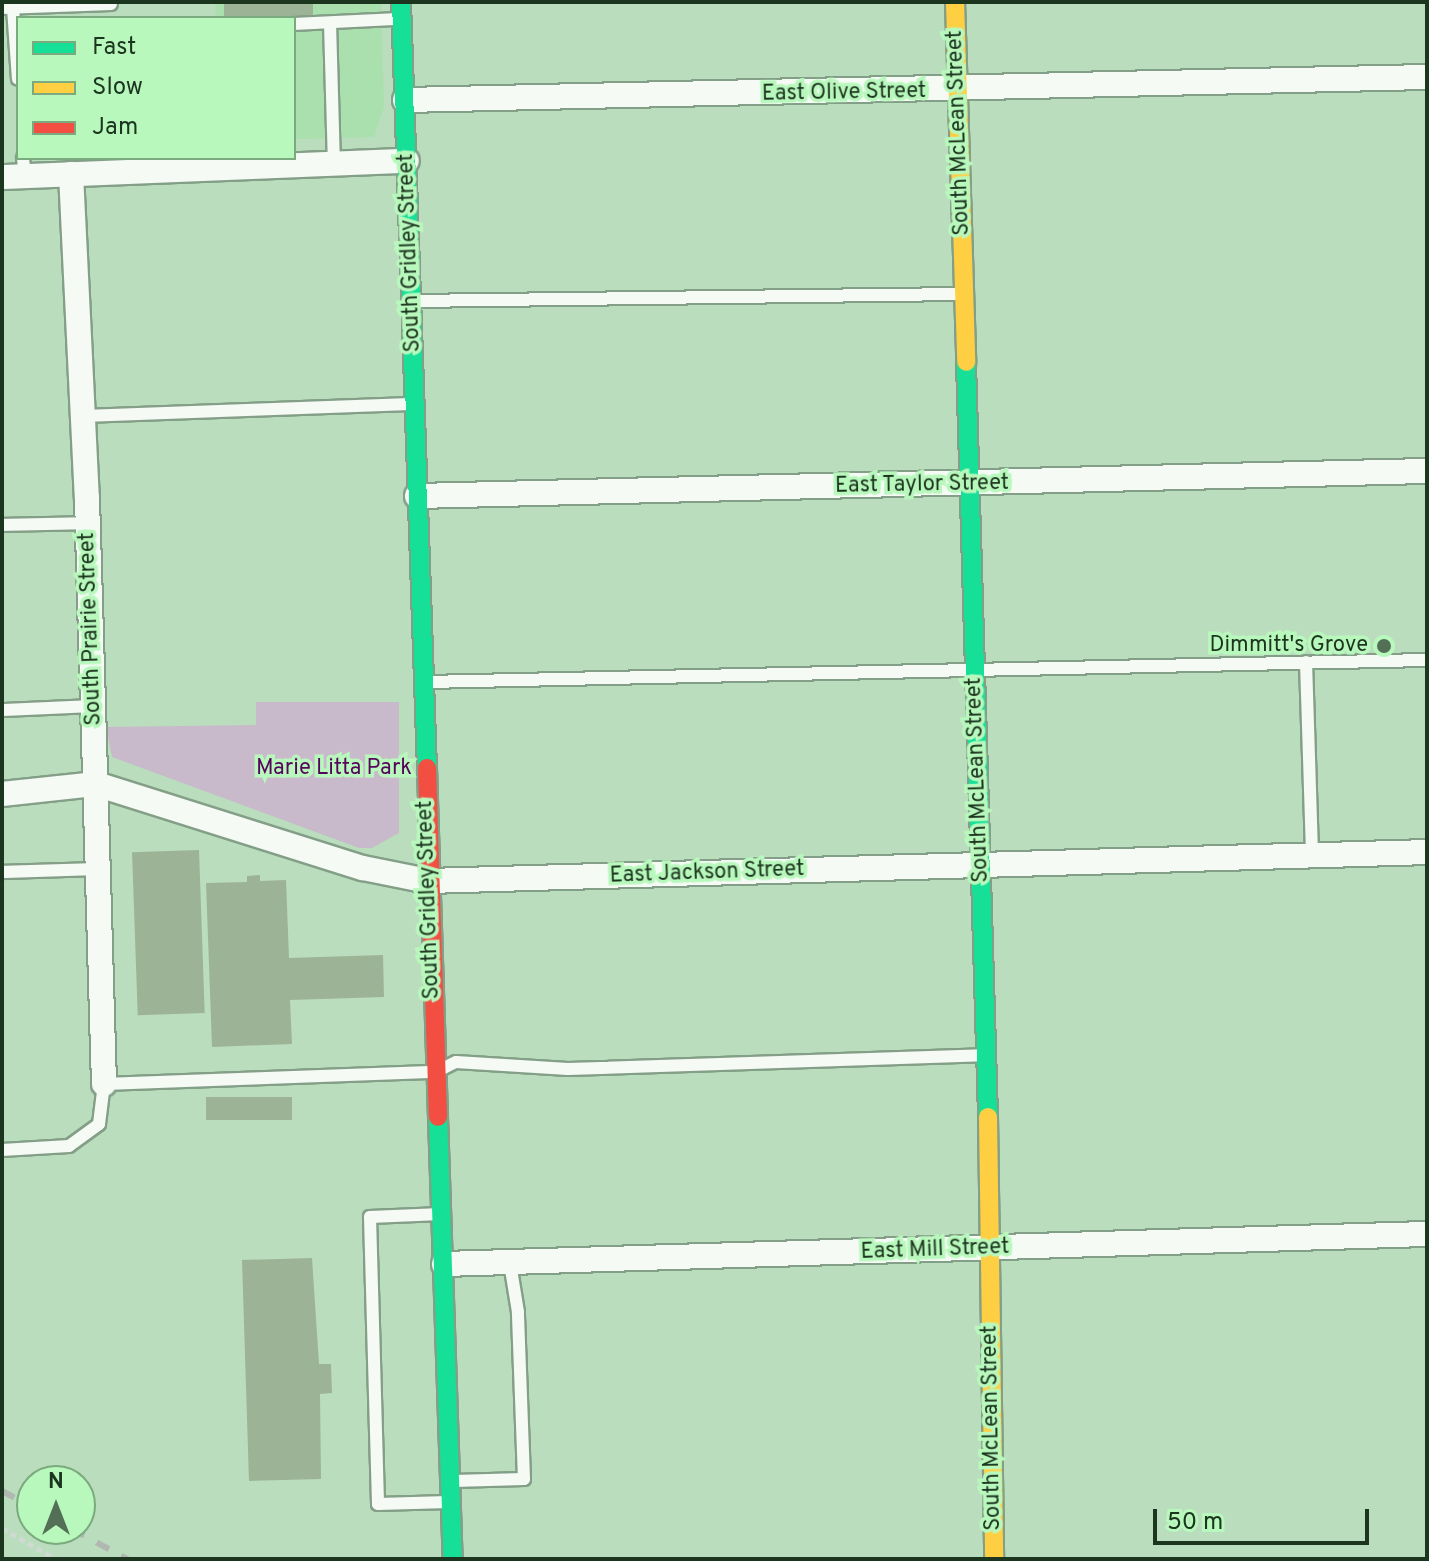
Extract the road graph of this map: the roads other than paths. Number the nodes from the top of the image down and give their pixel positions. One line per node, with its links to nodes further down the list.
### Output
1 (955, 2): 9 (street, South McLean Street)
2 (111, 4): 3 (lane)
3 (8, 8): 7 (lane)
4 (401, 11): 5 (lane); 10 (street, South Gridley Street)
5 (330, 23): 6 (lane); 13 (lane)
6 (296, 24)
7 (16, 65)
8 (1427, 77): 9 (street, East Olive Street)
9 (958, 91): 10 (street, East Olive Street); 16 (street, South McLean Street)
10 (405, 100): 11 (street, South Gridley Street)
11 (407, 161): 13 (street); 17 (street, South Gridley Street)
12 (262, 162): 13 (street); 15 (street)
13 (334, 165)
14 (17, 170): 15 (street)
15 (71, 174): 19 (street, South Prairie Street)
16 (964, 294): 17 (lane); 21 (street, South McLean Street)
17 (412, 301): 18 (street, South Gridley Street)
18 (415, 403): 19 (lane); 22 (street, South Gridley Street)
19 (83, 416): 23 (street, South Prairie Street)
20 (1427, 471): 21 (street, East Taylor Street)
21 (969, 484): 22 (street, East Taylor Street); 27 (street, South McLean Street)
22 (417, 496): 28 (street, South Gridley Street)
23 (88, 523): 24 (lane); 29 (street, South Prairie Street)
24 (2, 525)
25 (1427, 660): 26 (lane)
26 (1306, 662): 27 (lane); 34 (lane)
27 (975, 670): 28 (lane); 35 (street, South McLean Street)
28 (422, 682): 38 (street, South Gridley Street)
29 (93, 706): 30 (lane); 31 (street, South Prairie Street)
30 (2, 710)
31 (96, 784): 32 (street, East Jackson Street); 36 (street, South Prairie Street); 38 (street, East Jackson Street)
32 (2, 794)
33 (1427, 852): 34 (street, East Jackson Street)
34 (1312, 855): 35 (street, East Jackson Street)
35 (981, 865): 38 (street, East Jackson Street); 39 (street, South McLean Street)
36 (99, 869): 37 (lane); 41 (street, South Prairie Street)
37 (2, 872)
38 (428, 881): 40 (street, South Gridley Street)
39 (987, 1056): 40 (lane); 45 (street, South McLean Street)
40 (436, 1072): 41 (lane); 43 (street, South Gridley Street)
41 (104, 1084): 42 (lane)
42 (2, 1150)
43 (442, 1214): 47 (street, South Gridley Street); 49 (lane)
44 (1427, 1234): 45 (street, East Mill Street)
45 (989, 1248): 46 (street, East Mill Street); 51 (street, South McLean Street)
46 (510, 1263): 47 (street, East Mill Street); 48 (lane)
47 (444, 1264): 48 (street, South Gridley Street)
48 (451, 1481): 49 (street, South Gridley Street)
49 (452, 1502): 50 (street, South Gridley Street)
50 (453, 1559)
51 (994, 1559)

